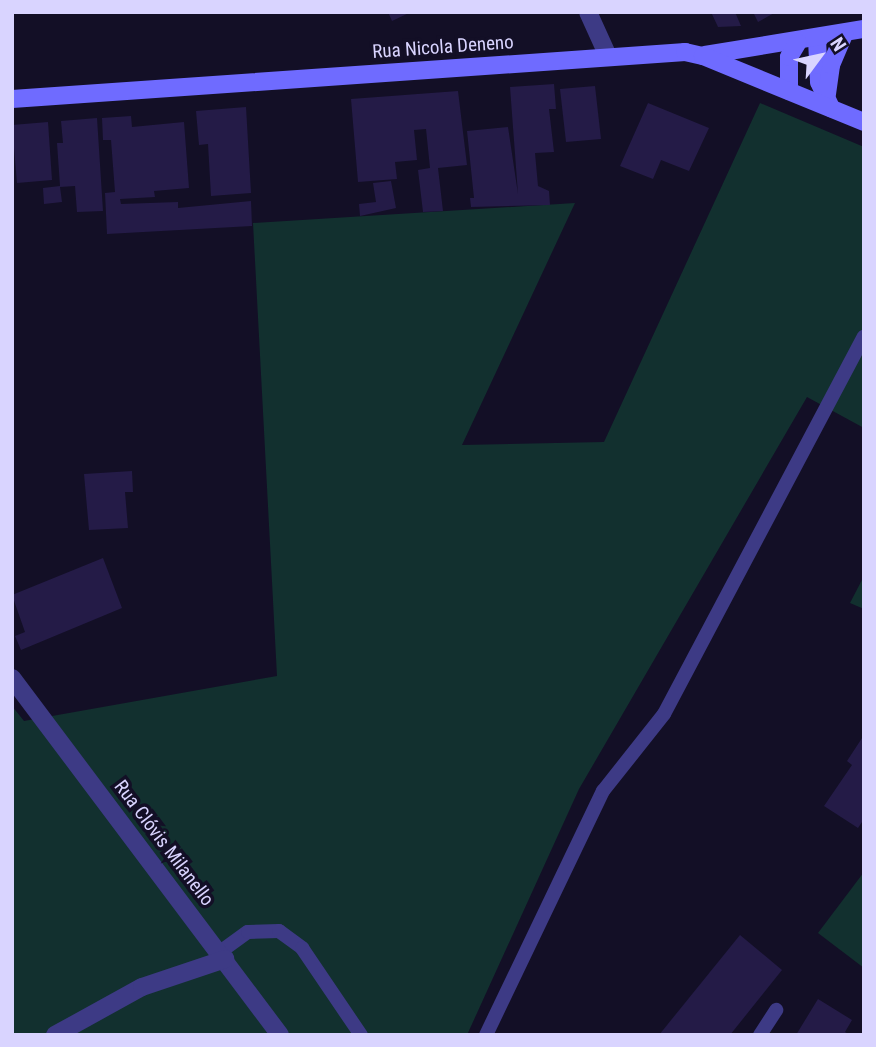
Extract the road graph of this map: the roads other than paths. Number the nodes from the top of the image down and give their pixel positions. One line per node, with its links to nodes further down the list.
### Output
1 (588, 12): 6 (street)
2 (864, 29): 3 (street)
3 (844, 34): 4 (street); 10 (street)
4 (817, 39): 5 (street); 10 (street)
5 (798, 42): 7 (street); 8 (street)
6 (608, 55): 7 (street, Rua Nicola Deneno); 9 (street, Rua Nicola Deneno)
7 (703, 55): 8 (street, Rua Nicola Deneno)
8 (789, 91): 10 (street, Rua Nicola Deneno)
9 (12, 99)
10 (829, 104): 11 (street, Rua Nicola Deneno)
11 (864, 122)
12 (864, 337): 19 (lane)
13 (12, 678): 14 (street, Rua Clóvis Milanello)
14 (223, 956): 16 (street); 17 (street, Rua Clóvis Milanello); 18 (lane)
15 (776, 1010): 20 (lane)
16 (55, 1035)
17 (281, 1035)
18 (361, 1035)
19 (486, 1035)
20 (760, 1035)

